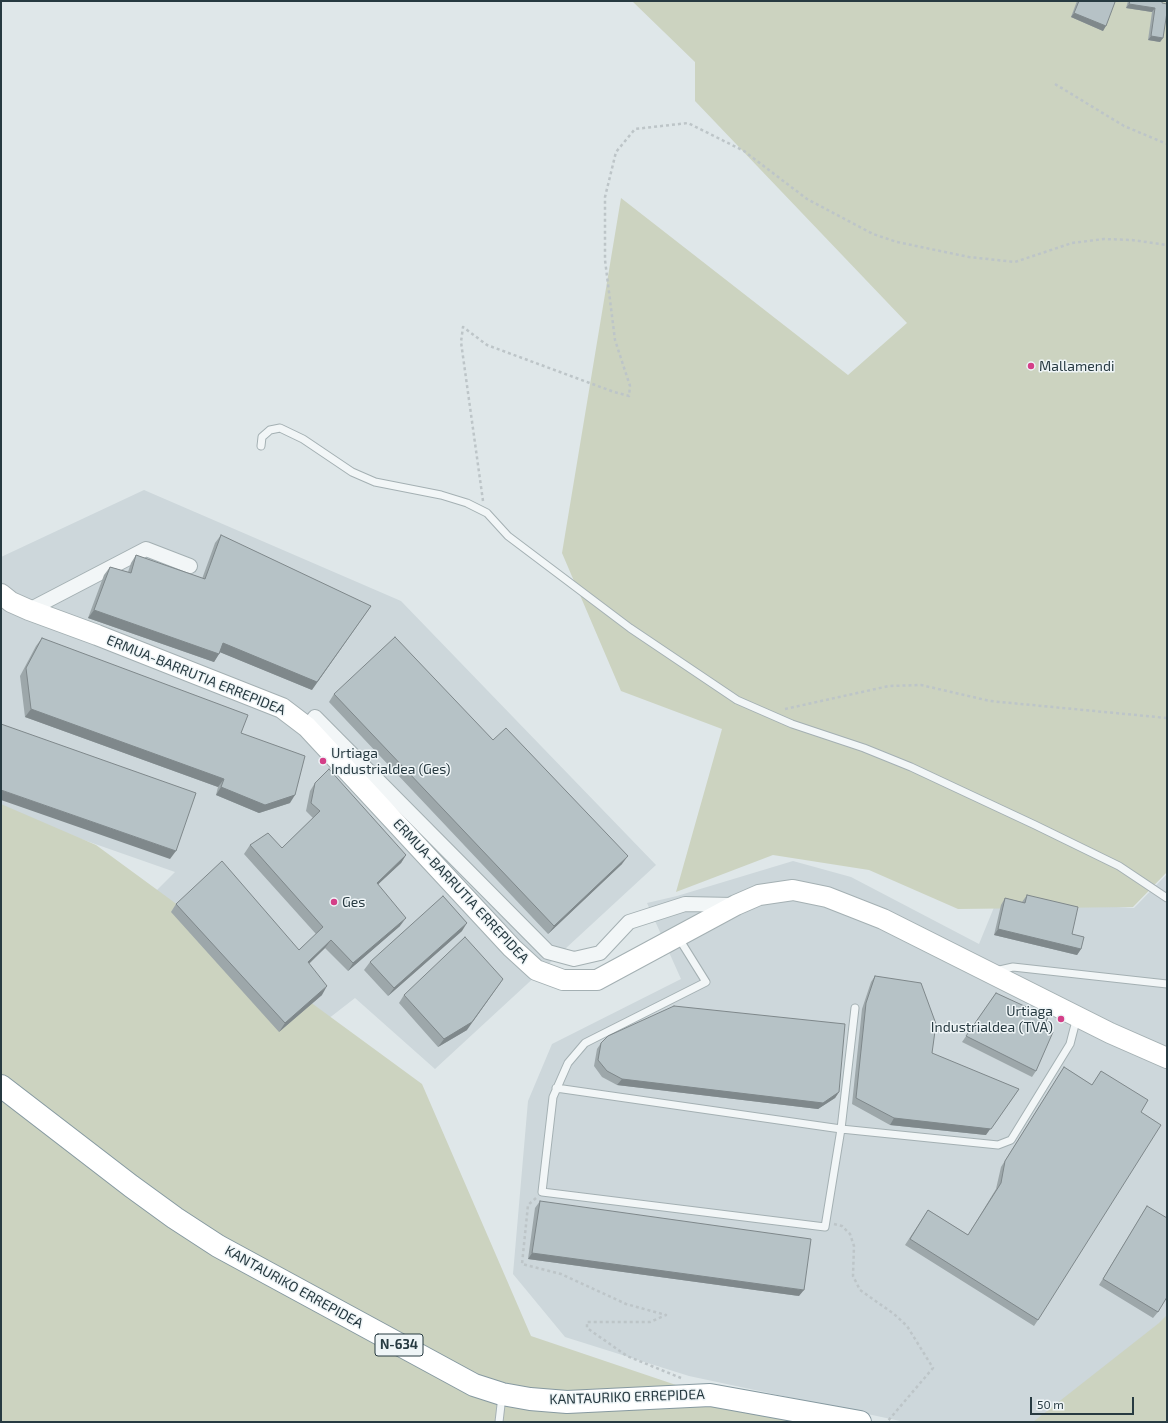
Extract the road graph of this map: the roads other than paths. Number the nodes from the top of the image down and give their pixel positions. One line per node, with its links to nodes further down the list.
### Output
1 (261, 446): 6 (lane)
2 (190, 566): 4 (street)
3 (1, 594): 4 (street, ERMUA-BARRUTIA ERREPIDEA)
4 (29, 610): 5 (street, ERMUA-BARRUTIA ERREPIDEA)
5 (307, 728): 7 (street); 8 (street, ERMUA-BARRUTIA ERREPIDEA)
6 (1167, 898)
7 (736, 905): 8 (street, ERMUA-BARRUTIA ERREPIDEA); 9 (street, ERMUA-BARRUTIA ERREPIDEA)
8 (677, 936): 15 (lane)
9 (987, 972): 10 (lane); 12 (street, ERMUA-BARRUTIA ERREPIDEA)
10 (1167, 984)
11 (856, 1008): 16 (lane)
12 (1077, 1016): 13 (street, ERMUA-BARRUTIA ERREPIDEA); 16 (lane)
13 (1167, 1058)
14 (1, 1086): 17 (highway, KANTAURIKO ERREPIDEA / N-634)
15 (556, 1088): 16 (lane); 16 (lane)
16 (841, 1129)
17 (502, 1394): 18 (lane); 19 (highway, KANTAURIKO ERREPIDEA / N-634)
18 (499, 1422)
19 (860, 1422)

